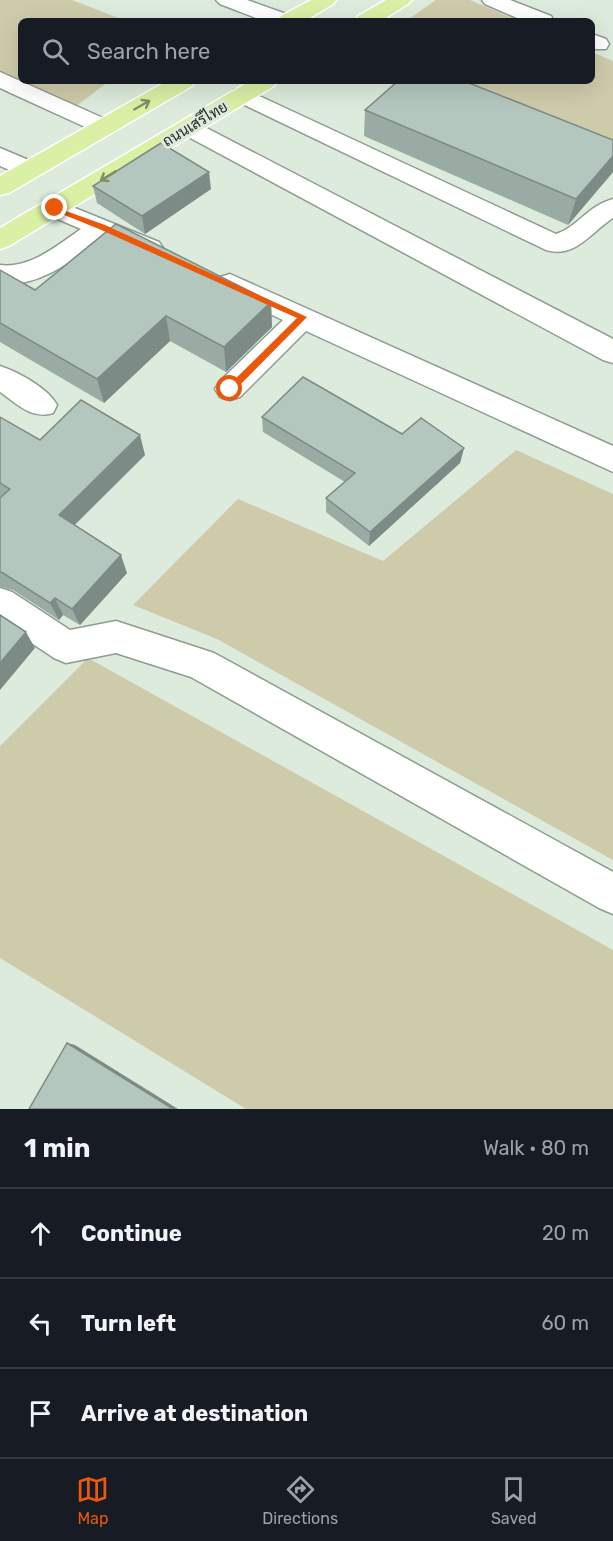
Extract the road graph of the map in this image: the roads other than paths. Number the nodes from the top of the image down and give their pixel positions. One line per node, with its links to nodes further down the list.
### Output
1 (227, 0): 5 (street)
2 (326, 0): 6 (main road)
3 (401, 0): 7 (main road)
4 (492, 0): 8 (street)
5 (276, 18)
6 (294, 18)
7 (371, 18)
8 (536, 18)
9 (0, 79): 13 (street)
10 (179, 84): 13 (main road, one-way to 10)
11 (261, 84): 12 (main road, ถนนเสรีไทย)
12 (242, 95): 14 (main road, ถนนเสรีไทย); 18 (street)
13 (104, 127): 16 (main road)
14 (189, 128): 19 (main road, ถนนเสรีไทย, one-way to 19); 26 (street)
15 (0, 156): 16 (street)
16 (28, 170): 17 (main road)
17 (0, 187)
18 (613, 207)
19 (55, 208): 20 (street); 21 (main road, ถนนเสรีไทย)
20 (102, 227): 22 (street); 23 (street)
21 (0, 240)
22 (178, 261)
23 (0, 274)
24 (210, 275): 25 (street)
25 (303, 317): 28 (street); 30 (street)
26 (613, 352)
27 (0, 377): 29 (street)
28 (230, 389)
29 (42, 405)
30 (613, 460)
31 (0, 603): 32 (street)
32 (613, 894)

